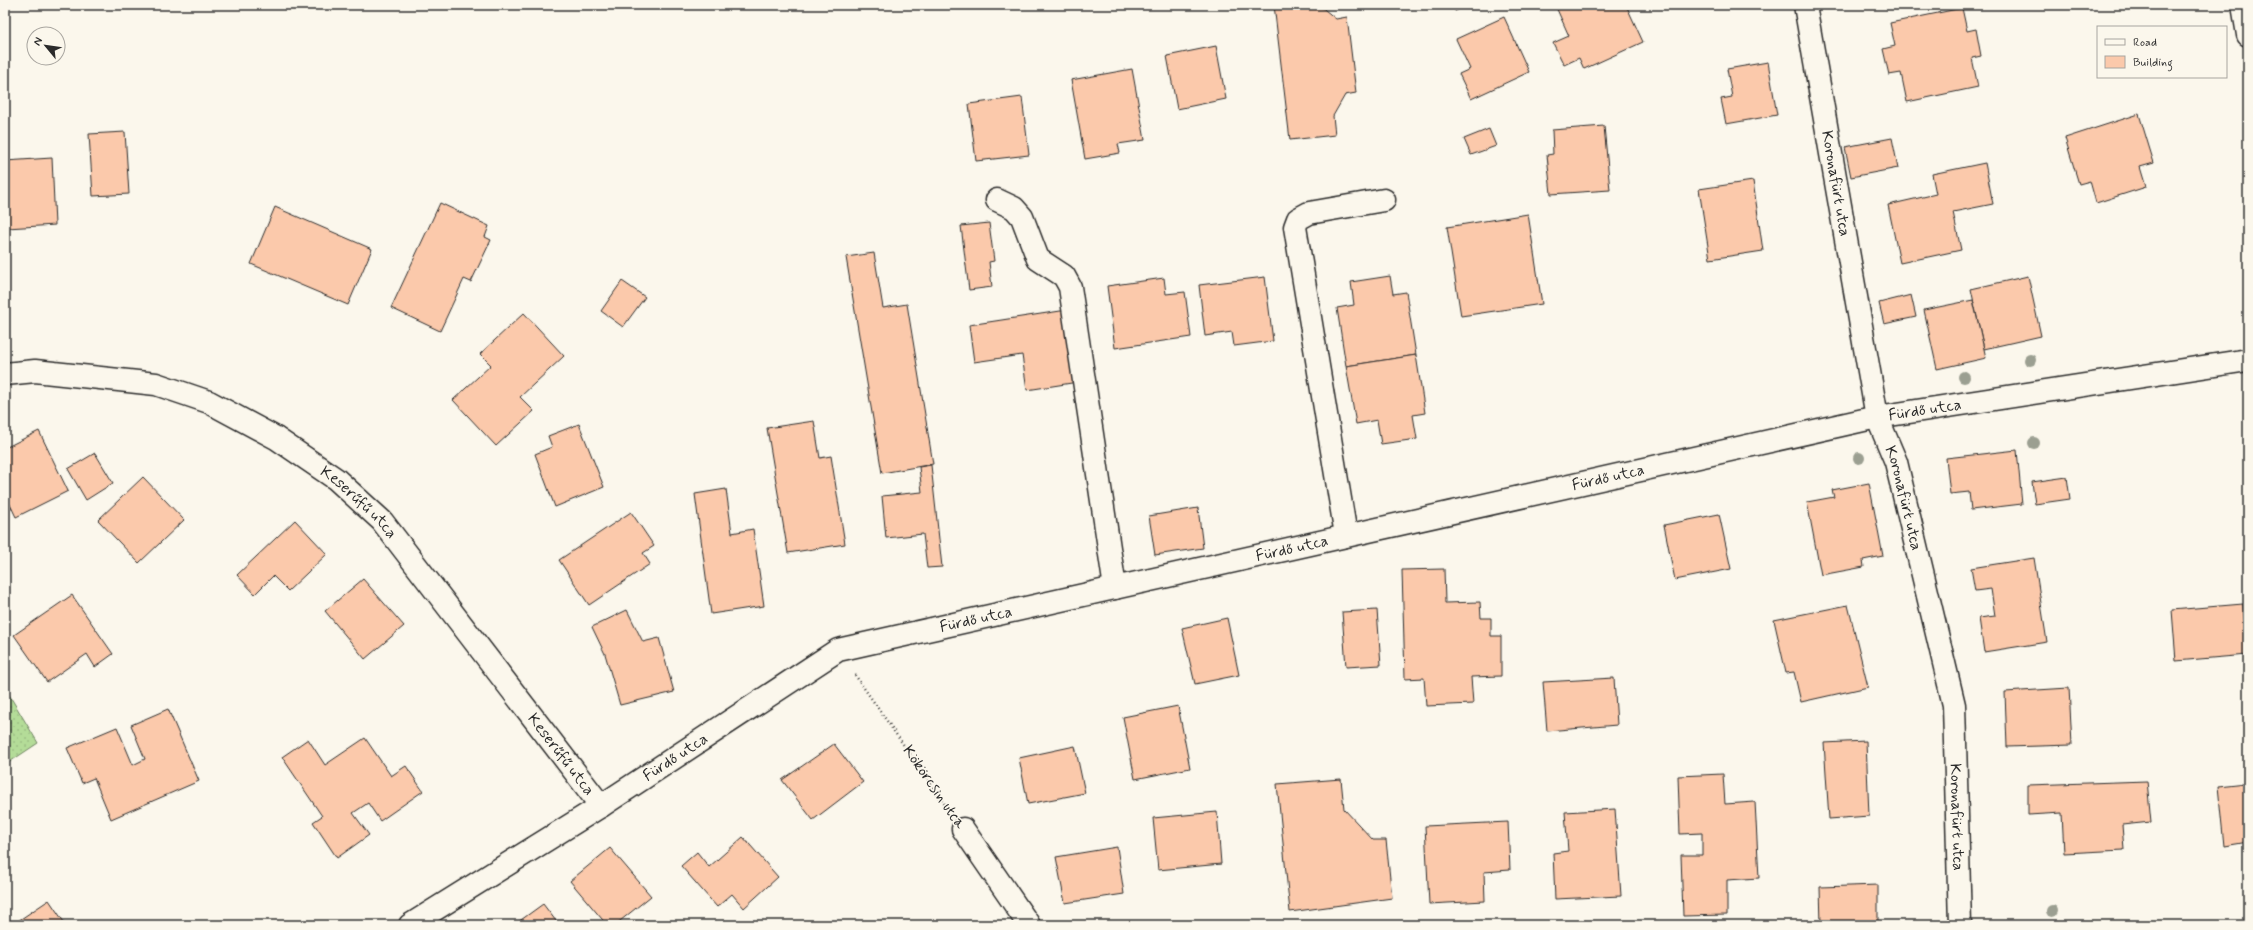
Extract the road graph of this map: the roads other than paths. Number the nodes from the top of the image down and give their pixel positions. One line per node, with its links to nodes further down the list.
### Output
1 (1805, 5): 8 (street, Koronafürt utca)
2 (2243, 5): 3 (street)
3 (2248, 35)
4 (997, 200): 10 (street)
5 (1384, 200): 9 (street)
6 (2248, 360): 8 (street, Fürdő utca)
7 (5, 374): 11 (street, Keserűfű utca)
8 (1876, 417): 9 (street, Fürdő utca); 15 (street, Koronafürt utca)
9 (1346, 535): 10 (street, Fürdő utca)
10 (1115, 588): 11 (street, Fürdő utca)
11 (601, 806): 13 (street, Fürdő utca)
12 (963, 829): 14 (street, Kökörcsin utca)
13 (410, 925)
14 (1029, 925)
15 (1960, 925)

